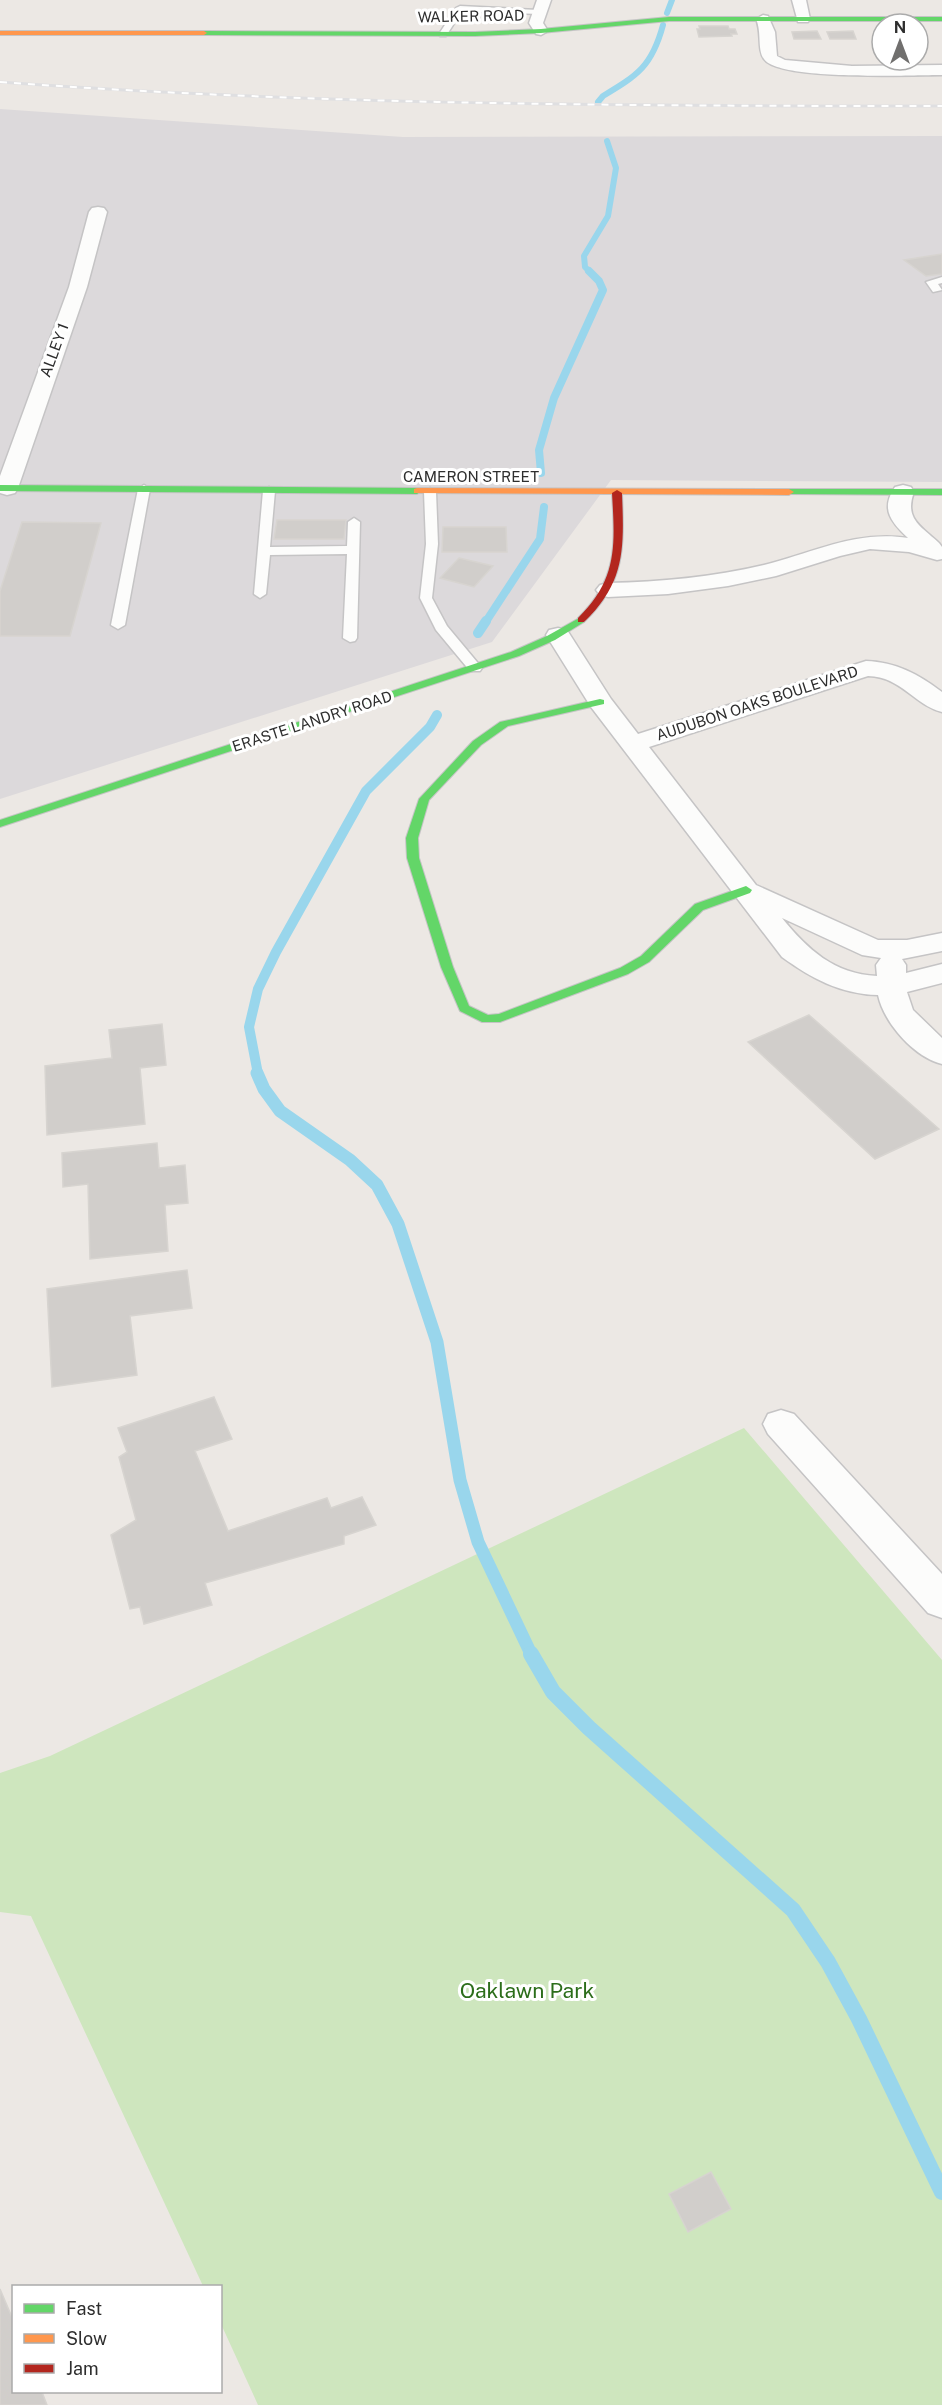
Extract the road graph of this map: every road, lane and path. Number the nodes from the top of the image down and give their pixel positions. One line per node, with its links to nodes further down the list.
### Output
1 (799, 0): 4 (street)
2 (541, 6): 6 (street); 8 (lane)
3 (763, 18): 4 (street, WALKER ROAD); 6 (street, WALKER ROAD); 9 (street)
4 (803, 19): 5 (street, WALKER ROAD)
5 (942, 19)
6 (541, 31): 8 (street, WALKER ROAD)
7 (0, 33): 8 (street, WALKER ROAD)
8 (443, 34)
9 (942, 70)
10 (98, 212): 11 (street, ALLEY 1)
11 (4, 488): 12 (street, CAMERON STREET)
12 (144, 489): 13 (street, CAMERON STREET); 24 (lane)
13 (269, 490): 14 (street, CAMERON STREET); 19 (lane)
14 (430, 492): 17 (street, CAMERON STREET); 27 (lane)
15 (903, 492): 16 (street, CAMERON STREET); 17 (street, CAMERON STREET); 21 (street)
16 (942, 492)
17 (617, 493): 22 (street, ERASTE LANDRY ROAD)
18 (354, 522): 20 (lane)
19 (264, 550): 20 (lane); 23 (lane)
20 (354, 550): 26 (lane)
21 (939, 555): 22 (street)
22 (608, 590): 25 (street, ERASTE LANDRY ROAD)
23 (260, 594)
24 (118, 625)
25 (558, 635): 27 (street, ERASTE LANDRY ROAD); 28 (street, AUDUBON OAKS BOULEVARD)
26 (350, 638)
27 (475, 668): 31 (street, ERASTE LANDRY ROAD)
28 (600, 702): 30 (street, AUDUBON OAKS BOULEVARD); 32 (street)
29 (942, 704): 30 (street, AUDUBON OAKS BOULEVARD)
30 (633, 744): 32 (street, AUDUBON OAKS BOULEVARD)
31 (0, 824)
32 (746, 890): 34 (street, AUDUBON OAKS BOULEVARD); 36 (street, AUDUBON OAKS BOULEVARD)
33 (942, 942): 34 (street, AUDUBON OAKS BOULEVARD)
34 (891, 951): 36 (street)
35 (942, 973): 36 (street, AUDUBON OAKS BOULEVARD)
36 (892, 987): 37 (street)
37 (942, 1054)
38 (781, 1424): 39 (street)
39 (942, 1601)

